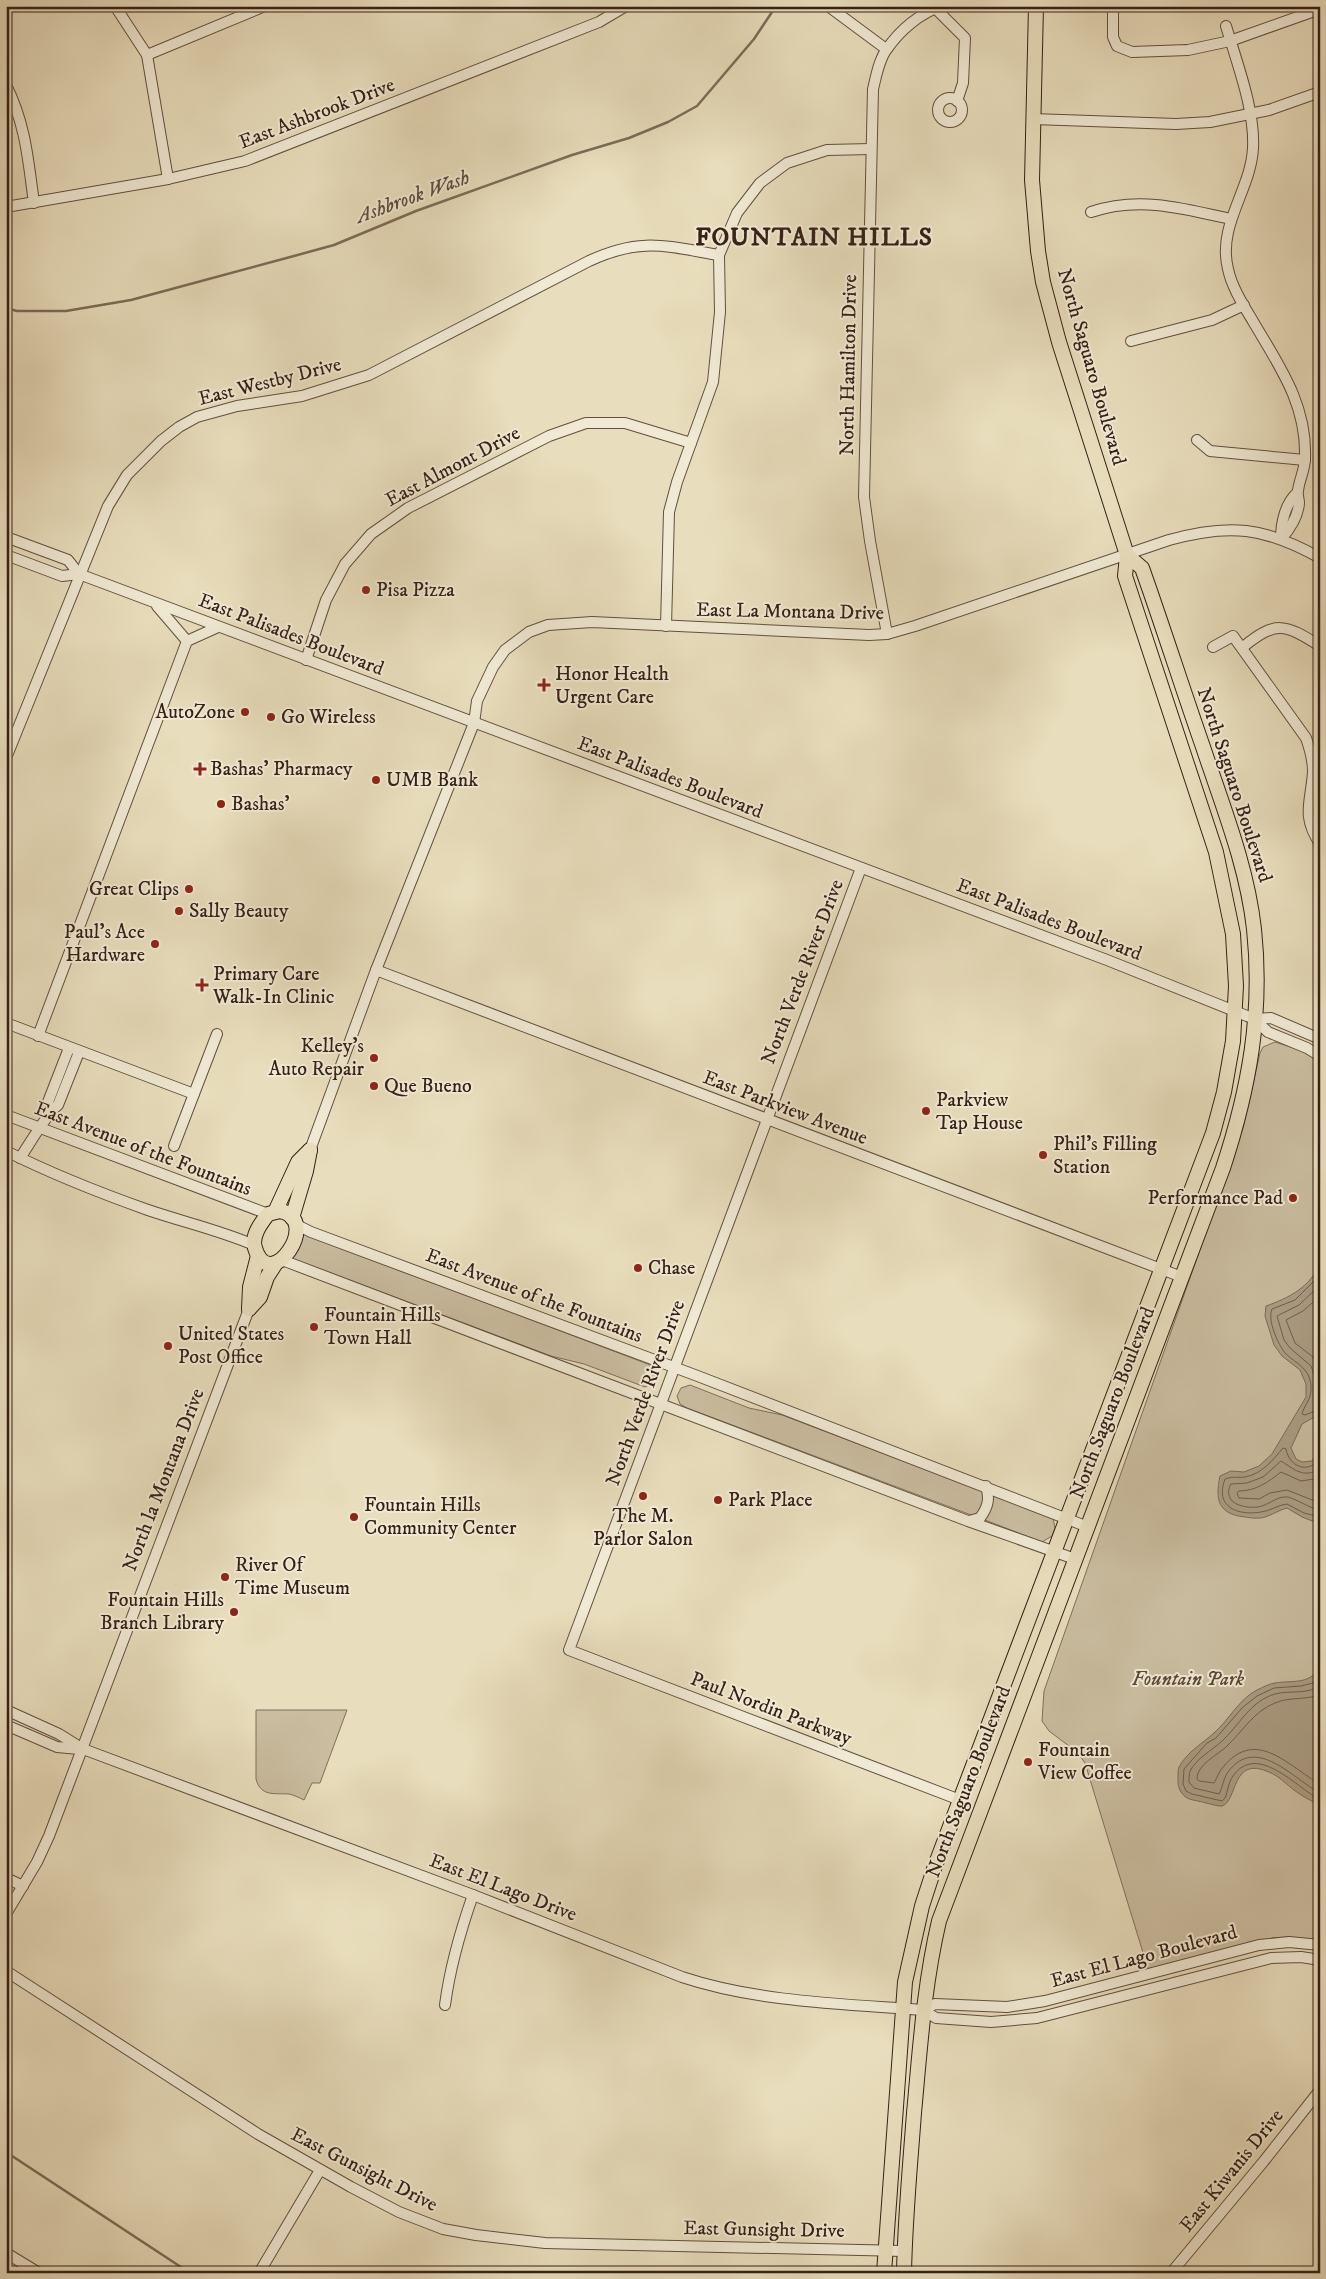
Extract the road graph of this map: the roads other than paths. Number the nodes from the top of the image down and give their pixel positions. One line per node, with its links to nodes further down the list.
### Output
1 (115, 6): 13 (street)
2 (265, 6): 9 (street)
3 (626, 6): 20 (street, East Ashbrook Drive)
4 (828, 6): 12 (street)
5 (1036, 6): 18 (main road, North Saguaro Boulevard)
6 (1112, 6): 11 (street)
7 (938, 7): 12 (street, North Hamilton Drive); 16 (street)
8 (1320, 9): 11 (street)
9 (240, 11): 13 (street)
10 (1226, 26): 11 (street)
11 (1230, 41): 17 (street)
12 (886, 49): 19 (street, North Hamilton Drive)
13 (147, 55): 20 (street)
14 (6, 85): 21 (street)
15 (1320, 92): 17 (street)
16 (957, 101)
17 (1250, 114): 18 (street); 24 (street)
18 (1033, 119): 34 (main road, North Saguaro Boulevard)
19 (871, 149): 25 (street); 40 (street, North Hamilton Drive)
20 (168, 179): 21 (street, East Ashbrook Drive)
21 (34, 203): 22 (street, East Ashbrook Drive)
22 (6, 207)
23 (1090, 212): 24 (street)
24 (1230, 219): 26 (street)
25 (719, 255): 29 (street); 36 (street, East Westby Drive)
26 (1244, 305): 27 (street); 30 (street)
27 (1131, 341)
28 (1197, 440): 30 (street)
29 (691, 443): 38 (street); 45 (street, East Almont Drive)
30 (1305, 460): 32 (street)
31 (6, 537): 36 (street, East Palisades Boulevard)
32 (1281, 539): 34 (street, East La Montana Drive); 35 (street, East La Montana Drive)
33 (6, 555): 36 (street, East Palisades Boulevard)
34 (1127, 555): 40 (street, East La Montana Drive); 51 (main road, North Saguaro Boulevard); 51 (main road, North Saguaro Boulevard)
35 (1320, 558)
36 (79, 574): 37 (street, East Palisades Boulevard); 47 (street, East Westby Drive)
37 (154, 603): 39 (street, East Palisades Boulevard); 41 (street)
38 (666, 626): 40 (street, East La Montana Drive); 46 (street, East La Montana Drive)
39 (218, 627): 41 (street); 45 (street, East Palisades Boulevard)
40 (887, 634)
41 (187, 642): 54 (street)
42 (1319, 643): 44 (street)
43 (1213, 647): 44 (street)
44 (1243, 647): 48 (street)
45 (306, 660): 46 (street, East Palisades Boulevard)
46 (474, 723): 49 (street, East Palisades Boulevard); 50 (street)
47 (6, 758)
48 (1320, 844)
49 (861, 868): 51 (street, East Palisades Boulevard); 63 (street, North Verde River Drive)
50 (376, 970): 63 (street, East Parkview Avenue); 66 (street)
51 (1245, 1016): 55 (street); 57 (street); 73 (main road, North Saguaro Boulevard); 74 (main road, North Saguaro Boulevard)
52 (6, 1023): 54 (street)
53 (217, 1034): 60 (street)
54 (38, 1036): 56 (street)
55 (1320, 1039)
56 (74, 1050): 58 (street); 59 (street); 60 (street)
57 (1320, 1056)
58 (56, 1081): 59 (street); 61 (street)
59 (66, 1085): 61 (street)
60 (194, 1094): 65 (street)
61 (50, 1111): 64 (street)
62 (6, 1115): 64 (street, East Avenue of the Fountains)
63 (766, 1119): 73 (street, East Parkview Avenue); 76 (street, North Verde River Drive)
64 (41, 1128): 68 (street); 69 (street, East Avenue of the Fountains)
65 (174, 1146)
66 (310, 1150): 69 (main road); 70 (main road)
67 (6, 1151): 68 (street)
68 (20, 1158): 71 (street)
69 (272, 1213): 70 (main road); 71 (main road)
70 (294, 1221): 72 (main road); 76 (street, East Avenue of the Fountains)
71 (256, 1250): 72 (main road); 75 (main road)
72 (279, 1262): 75 (main road); 77 (street)
73 (1162, 1269): 74 (street, East Parkview Avenue); 79 (main road, North Saguaro Boulevard)
74 (1182, 1277): 81 (main road, North Saguaro Boulevard)
75 (249, 1309): 87 (street, North la Montana Drive)
76 (674, 1368): 77 (street, North Verde River Drive); 78 (street, East Avenue of the Fountains)
77 (661, 1403): 80 (street); 84 (street, North Verde River Drive)
78 (986, 1486): 79 (street, East Avenue of the Fountains); 80 (street)
79 (1068, 1519): 81 (street, East Avenue of the Fountains); 82 (main road, North Saguaro Boulevard)
80 (968, 1521): 82 (street)
81 (1088, 1527): 83 (main road, North Saguaro Boulevard)
82 (1056, 1552): 83 (street); 88 (main road, North Saguaro Boulevard)
83 (1075, 1560): 89 (main road, North Saguaro Boulevard)
84 (569, 1650): 88 (street, Paul Nordin Parkway)
85 (6, 1710): 87 (street, East El Lago Drive)
86 (6, 1725): 87 (street, East El Lago Drive)
87 (83, 1749): 91 (street); 92 (street, East El Lago Drive)
88 (960, 1800): 89 (main road); 101 (main road, North Saguaro Boulevard)
89 (964, 1851): 103 (main road, North Saguaro Boulevard)
90 (6, 1878): 91 (street)
91 (23, 1886): 93 (street)
92 (473, 1896): 99 (street); 101 (street, East El Lago Drive)
93 (6, 1914)
94 (1320, 1945): 97 (street, East El Lago Boulevard)
95 (1320, 1960): 98 (street, East El Lago Boulevard)
96 (6, 1971): 105 (street, East Gunsight Drive)
97 (1163, 1971): 98 (street); 100 (street, East El Lago Boulevard)
98 (1168, 1984): 102 (street, East El Lago Boulevard)
99 (445, 2005)
100 (976, 2007): 103 (street, East El Lago Drive)
101 (902, 2008): 103 (street, East El Lago Drive); 106 (main road, North Saguaro Boulevard)
102 (1080, 2008): 103 (street, East El Lago Drive)
103 (923, 2010): 107 (main road, North Saguaro Boulevard)
104 (1320, 2090): 113 (street, East Kiwanis Drive)
105 (320, 2170): 106 (street, East Gunsight Drive); 110 (street)
106 (885, 2250): 107 (street, East Gunsight Drive); 111 (main road, North Saguaro Boulevard)
107 (904, 2251): 112 (main road, North Saguaro Boulevard)
108 (6, 2253): 109 (street)
109 (40, 2273)
110 (259, 2273)
111 (884, 2273)
112 (904, 2273)
113 (1171, 2273)

